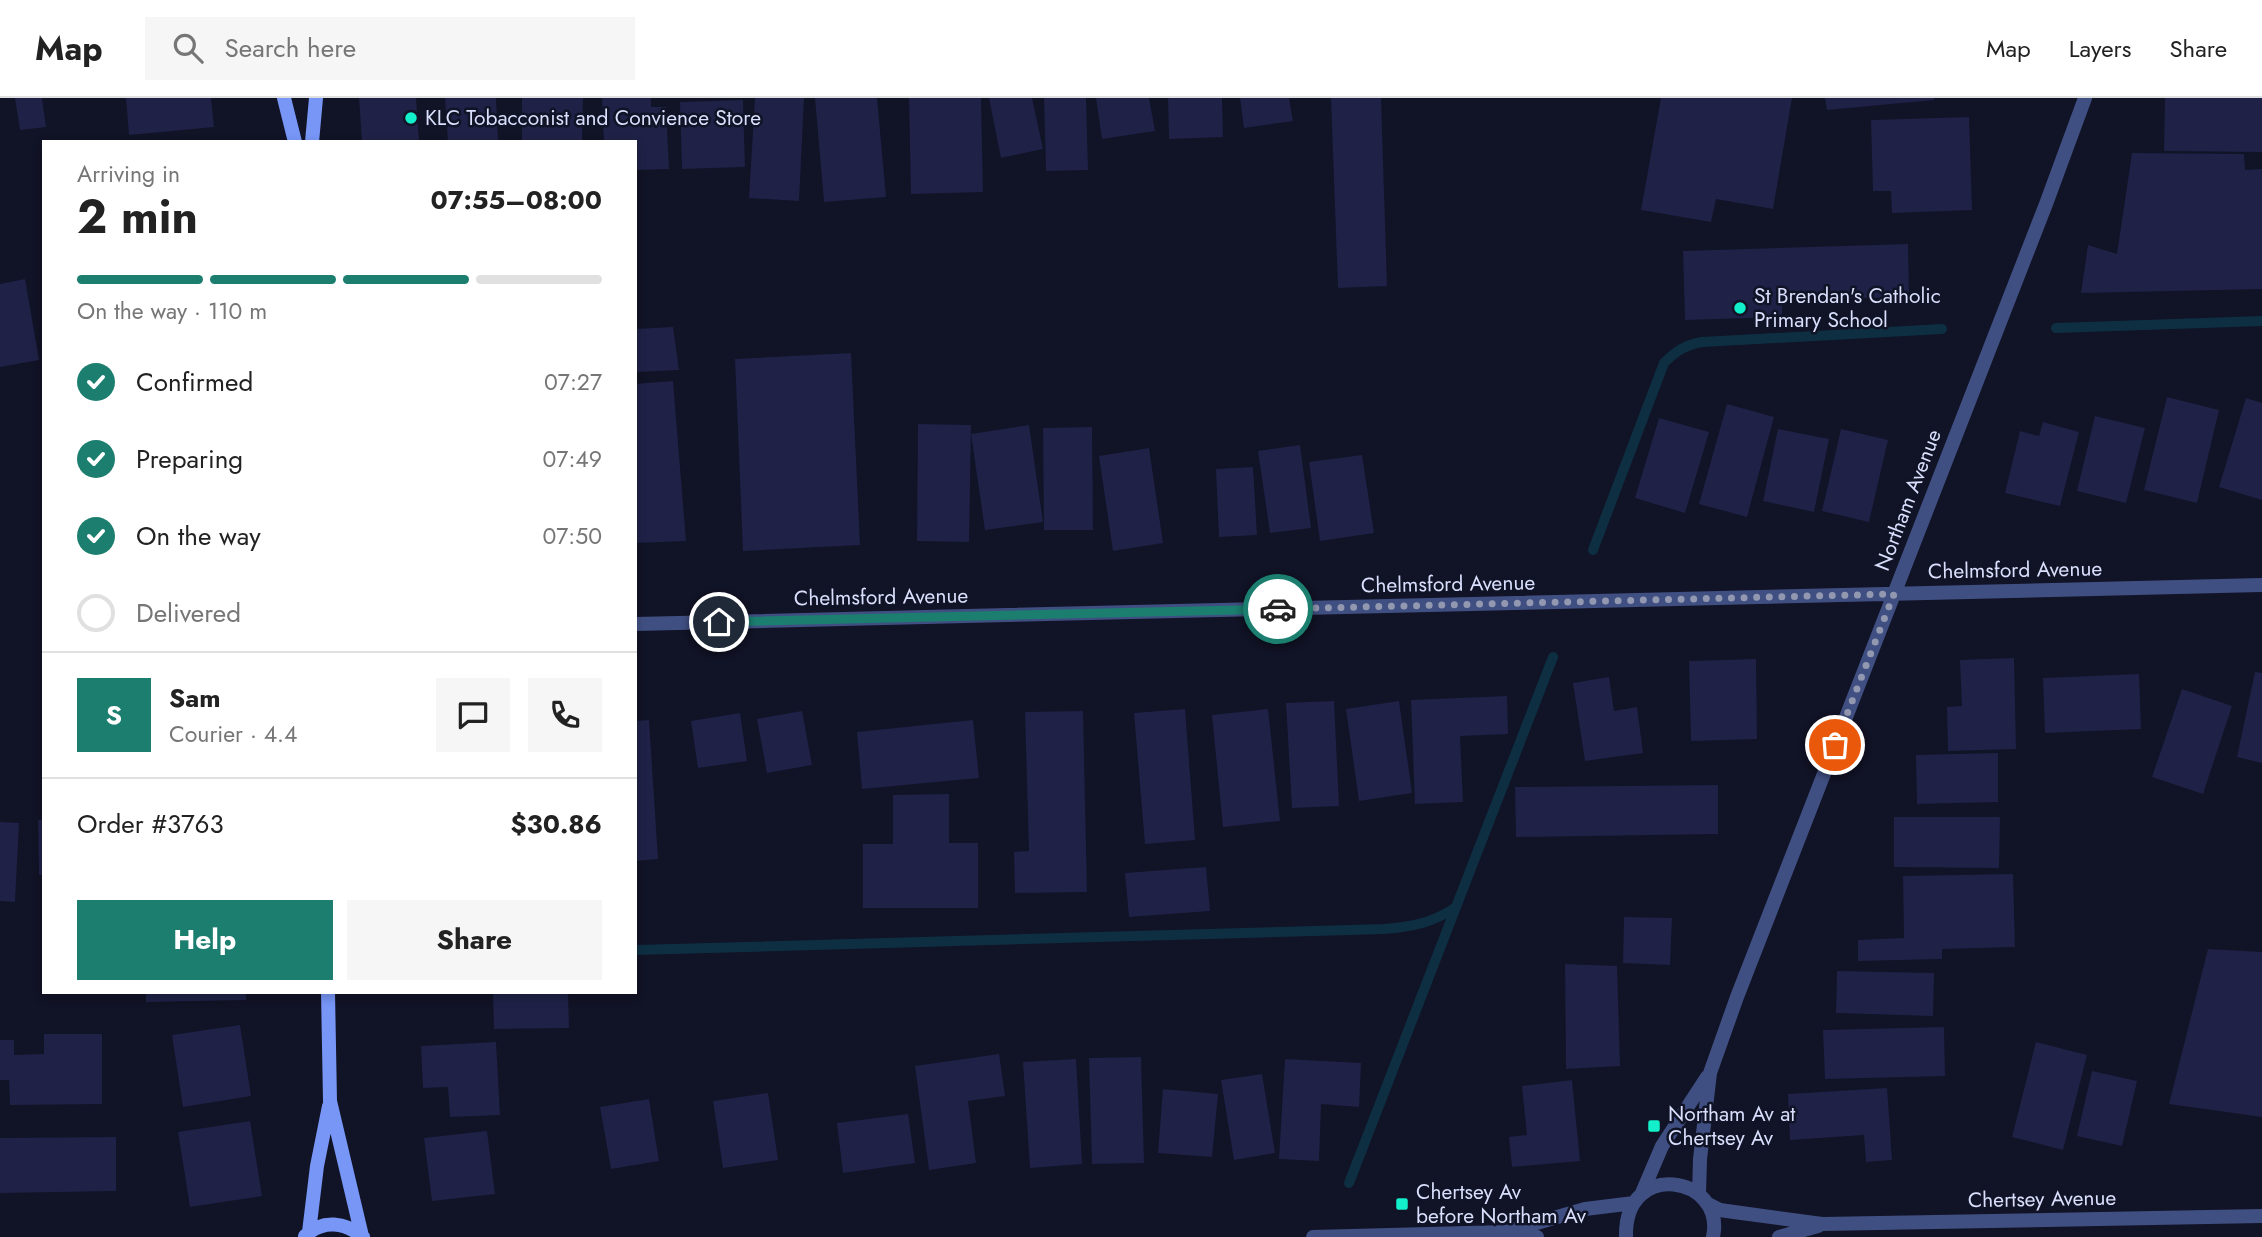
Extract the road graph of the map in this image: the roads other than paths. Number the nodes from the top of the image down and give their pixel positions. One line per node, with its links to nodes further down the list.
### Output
1 (284, 98): 4 (street)
2 (316, 98): 5 (street)
3 (2085, 98): 7 (street, Northam Avenue)
4 (294, 140)
5 (312, 140)
6 (2262, 585): 7 (street, Chelmsford Avenue)
7 (1894, 594): 8 (street, Chelmsford Avenue); 10 (street, Northam Avenue)
8 (637, 624)
9 (328, 994): 11 (street)
10 (1710, 1073): 12 (street, Northam Avenue); 13 (street, Northam Avenue)
11 (330, 1101): 17 (street); 18 (street)
12 (1638, 1198): 13 (street, Chertsey Avenue); 16 (street); 21 (street, Northam Avenue)
13 (1703, 1199): 15 (street, Chertsey Avenue); 22 (street, Northam Avenue)
14 (2262, 1216): 15 (street, Chertsey Avenue)
15 (1822, 1224): 23 (street, Chertsey Avenue)
16 (1505, 1232): 19 (street); 20 (street)
17 (304, 1236): 18 (street)
18 (362, 1236)
19 (1313, 1237)
20 (1536, 1237)
21 (1626, 1237)
22 (1713, 1237)
23 (1779, 1237)

